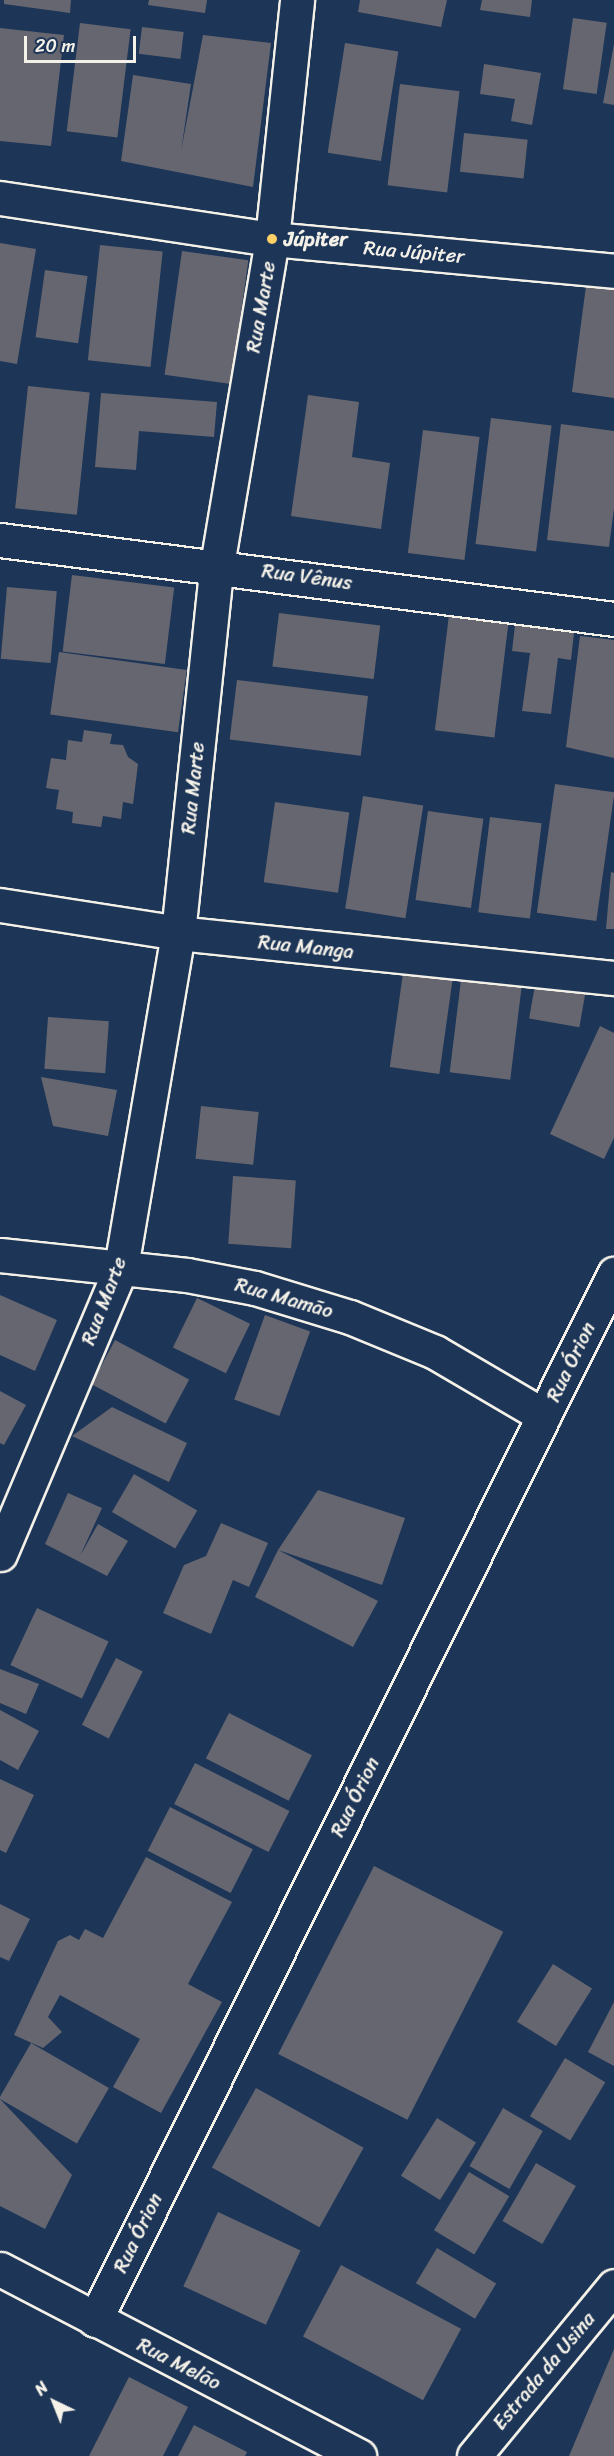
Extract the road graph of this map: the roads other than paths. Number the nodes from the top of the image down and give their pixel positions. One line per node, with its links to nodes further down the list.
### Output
1 (297, 0): 3 (street, Rua Marte)
2 (0, 198): 3 (street, Rua Júpiter)
3 (272, 239): 4 (street, Rua Júpiter); 6 (street, Rua Marte)
4 (614, 271)
5 (0, 540): 6 (street, Rua Vênus)
6 (217, 565): 7 (street, Rua Vênus); 9 (street, Rua Marte)
7 (614, 619)
8 (0, 905): 9 (street, Rua Manga)
9 (178, 933): 10 (street, Rua Manga); 12 (street, Rua Marte)
10 (614, 978)
11 (0, 1255): 12 (street, Rua Mamão)
12 (121, 1267): 14 (street, Rua Mamão); 15 (street, Rua Marte)
13 (614, 1274): 14 (street, Rua Órion)
14 (544, 1416): 18 (street, Rua Órion)
15 (0, 1554)
16 (0, 2269): 18 (street, Rua Melão)
17 (614, 2286): 20 (street, Estrada da Usina)
18 (94, 2320): 19 (street, Rua Melão)
19 (359, 2456)
20 (474, 2456)

